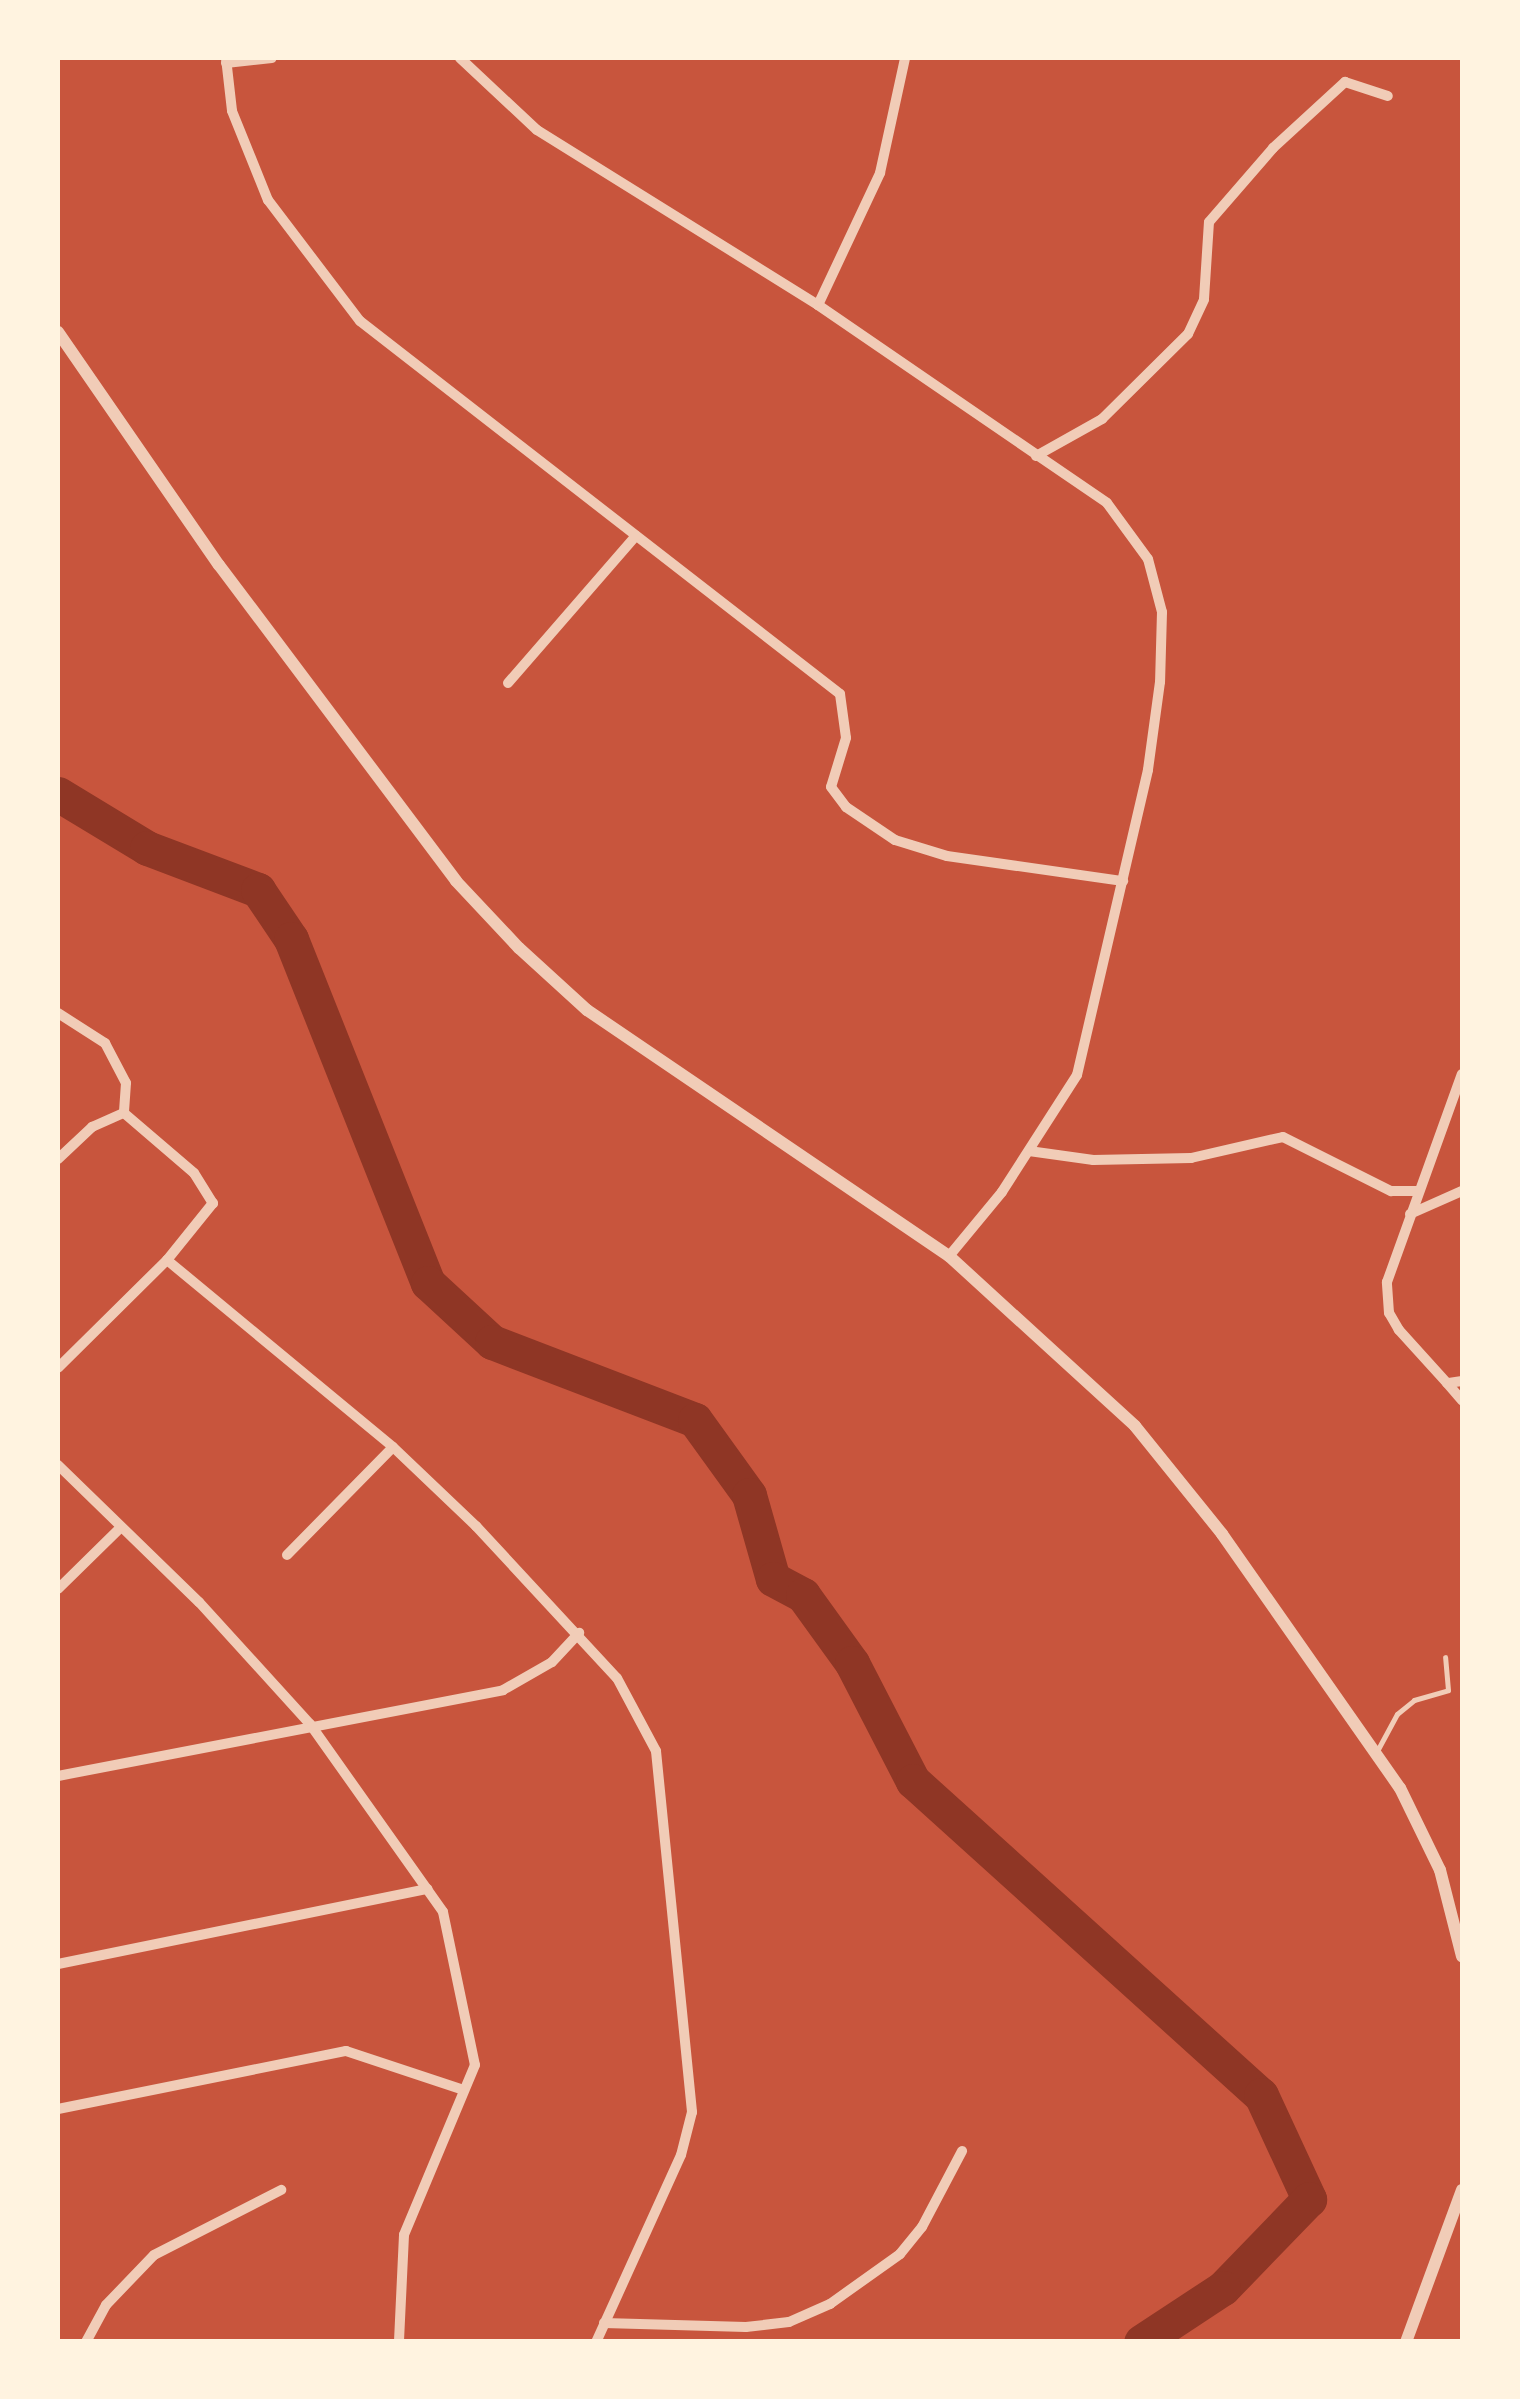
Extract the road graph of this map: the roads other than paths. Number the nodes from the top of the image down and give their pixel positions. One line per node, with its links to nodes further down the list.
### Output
1 (272, 58): 4 (street)
2 (460, 58): 6 (street)
3 (905, 58): 6 (street)
4 (226, 60): 9 (street)
5 (1388, 96): 8 (street)
6 (818, 305): 8 (street)
7 (58, 332): 20 (street)
8 (1036, 456): 11 (street)
9 (636, 536): 10 (street); 11 (street)
10 (508, 683)
11 (1123, 880): 15 (street)
12 (58, 1013): 14 (street)
13 (1462, 1074): 18 (street)
14 (124, 1113): 16 (street); 21 (street)
15 (1029, 1152): 18 (street); 20 (street)
16 (58, 1159)
17 (1462, 1191): 19 (street)
18 (1418, 1192): 19 (street)
19 (1410, 1214): 24 (street)
20 (949, 1256): 34 (street)
21 (167, 1260): 22 (street); 26 (street)
22 (58, 1368)
23 (1462, 1381): 24 (street)
24 (1446, 1382): 25 (street)
25 (1462, 1400)
26 (393, 1448): 29 (street); 31 (street)
27 (58, 1465): 28 (street)
28 (122, 1527): 30 (street); 33 (street)
29 (288, 1555)
30 (58, 1589)
31 (579, 1633): 33 (street); 44 (street)
32 (1446, 1657): 34 (lane)
33 (310, 1724): 35 (street); 36 (street)
34 (1375, 1753): 37 (street)
35 (58, 1776)
36 (427, 1889): 38 (street); 39 (street)
37 (1462, 1956)
38 (58, 1964)
39 (464, 2090): 40 (street); 46 (street)
40 (58, 2109)
41 (962, 2151): 44 (street)
42 (281, 2190): 45 (street)
43 (1462, 2190): 48 (street)
44 (604, 2323): 47 (street)
45 (86, 2342)
46 (398, 2342)
47 (596, 2342)
48 (1406, 2342)

